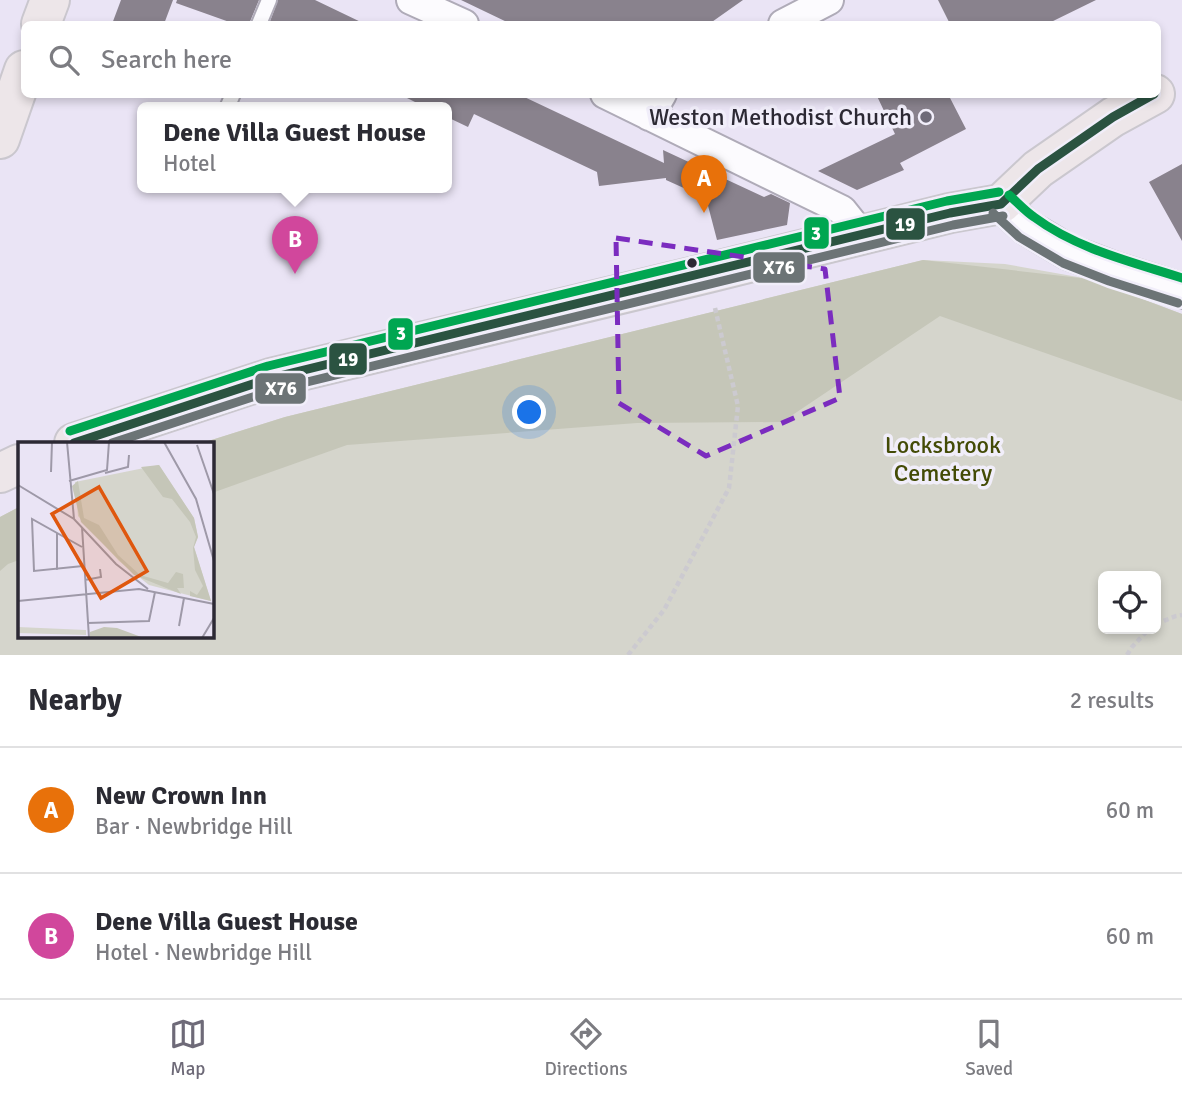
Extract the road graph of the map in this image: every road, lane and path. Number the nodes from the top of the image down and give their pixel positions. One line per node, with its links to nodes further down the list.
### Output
1 (50, 0): 6 (main road)
2 (269, 0): 7 (lane)
3 (411, 0): 5 (street)
4 (829, 0): 8 (street)
5 (454, 13)
6 (42, 21)
7 (260, 21)
8 (789, 21)
9 (21, 79): 15 (main road)
10 (1182, 80): 11 (main road)
11 (1161, 91)
12 (623, 98): 14 (street)
13 (1149, 98): 16 (main road)
14 (655, 105): 17 (street)
15 (0, 139)
16 (1001, 204): 17 (main road); 19 (street)
17 (862, 235): 18 (main road)
18 (708, 273): 20 (main road); 26 (path)
19 (1182, 291)
20 (77, 442)
21 (18, 464): 22 (main road)
22 (0, 473)
23 (1182, 615): 24 (path)
24 (1161, 623)
25 (1144, 634): 27 (path)
26 (628, 655)
27 (1128, 655)

